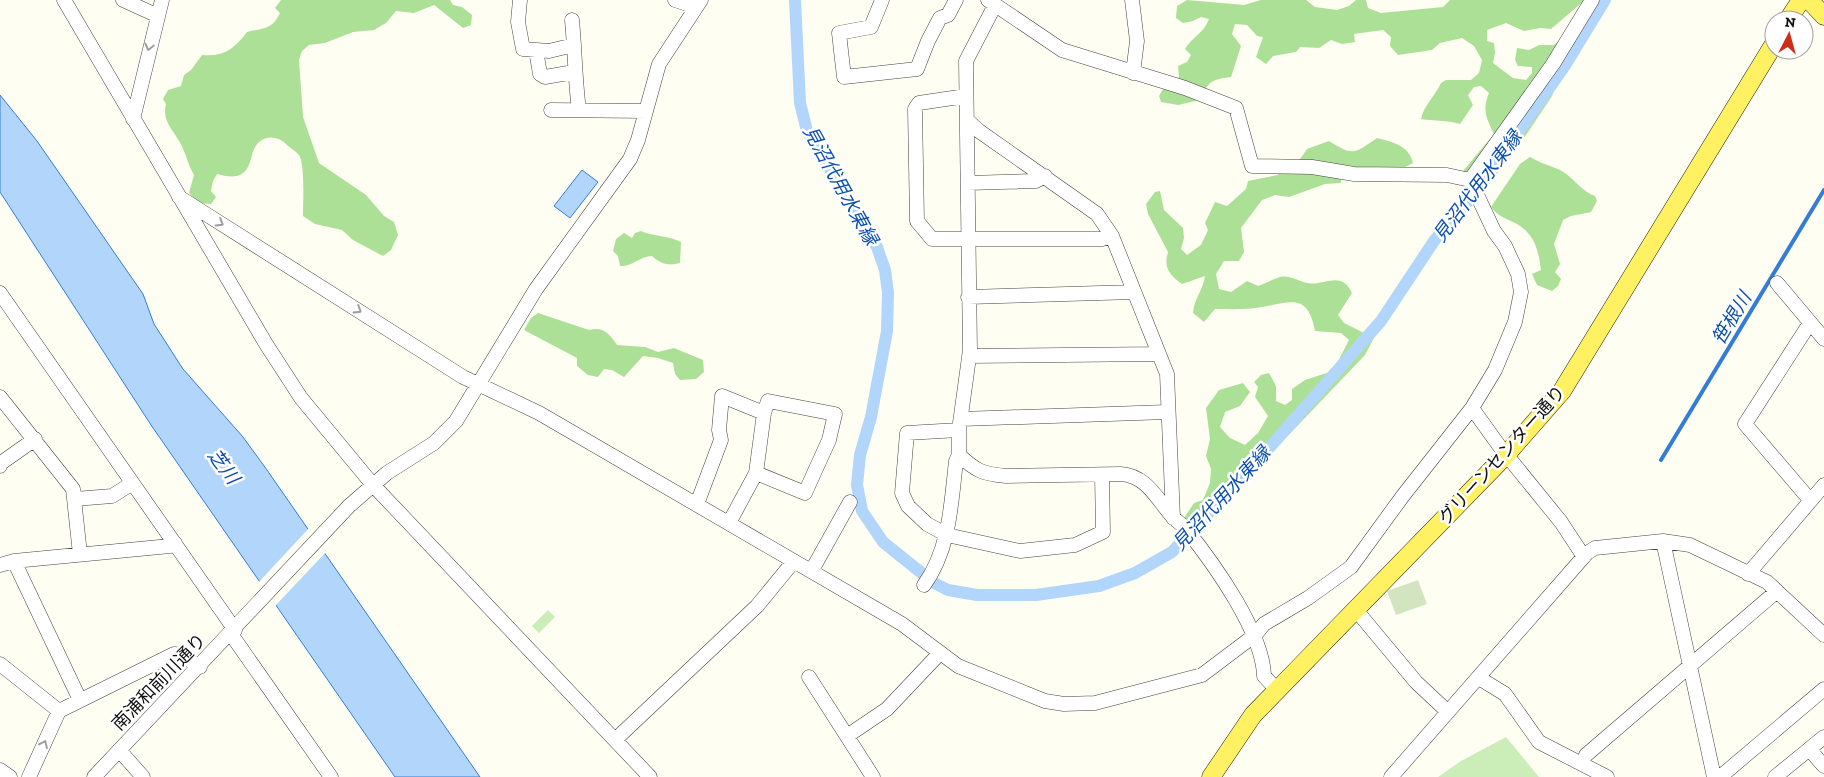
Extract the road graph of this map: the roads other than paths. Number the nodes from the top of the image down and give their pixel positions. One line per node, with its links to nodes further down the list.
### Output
1 (64, 0): 25 (street)
2 (122, 0): 13 (street)
3 (162, 0): 13 (street)
4 (520, 0): 17 (street)
5 (674, 0): 12 (street)
6 (882, 0): 7 (street)
7 (956, 0)
8 (1132, 0): 20 (street)
9 (1592, 0): 29 (street)
10 (1809, 0): 14 (main road)
11 (991, 3): 20 (street); 21 (street)
12 (698, 4): 24 (street, 南浦和前川通り)
13 (156, 15): 25 (street, one-way to 25)
14 (1824, 16)
15 (572, 20): 16 (street)
16 (574, 45): 17 (street); 19 (street)
17 (536, 50): 19 (street)
18 (1764, 60): 48 (main road, グリーンセンター通り)
19 (574, 72): 23 (street)
20 (1133, 73): 29 (street)
21 (966, 96): 26 (street); 32 (street)
22 (551, 110): 23 (street)
23 (580, 110): 24 (street)
24 (646, 111): 41 (street, 南浦和前川通り)
25 (133, 119): 30 (street)
26 (967, 120): 27 (street); 28 (street)
27 (1045, 176): 28 (street); 31 (street)
28 (968, 183): 32 (street)
29 (1473, 188): 43 (street)
30 (179, 197): 41 (street, one-way to 41); 54 (street)
31 (1112, 236): 32 (street); 34 (street)
32 (968, 238): 36 (street)
33 (1777, 283): 37 (street)
34 (1134, 292): 36 (street); 39 (street)
35 (0, 293): 53 (street)
36 (968, 297): 40 (street)
37 (1810, 322): 38 (street); 57 (street)
38 (1824, 339)
39 (1159, 354): 40 (street); 44 (street)
40 (969, 356): 46 (street)
41 (478, 385): 54 (street, 南浦和前川通り); 59 (street)
42 (0, 397): 47 (street)
43 (1472, 408): 48 (street); 76 (street)
44 (1167, 412): 46 (street); 60 (street)
45 (764, 413): 51 (street); 51 (street); 59 (street)
46 (960, 425): 49 (street); 62 (street)
47 (35, 439): 50 (street); 56 (street)
48 (1506, 455): 66 (street); 73 (main road, グリーンセンター通り)
49 (959, 456): 52 (street); 62 (street)
50 (0, 464)
51 (756, 473): 61 (street)
52 (1102, 475): 60 (street); 62 (street)
53 (131, 484): 56 (street); 64 (street)
54 (373, 485): 74 (street, 南浦和前川通り); 90 (street)
55 (1824, 485): 57 (street)
56 (76, 499): 65 (street)
57 (1810, 500): 70 (street)
58 (850, 502): 69 (street)
59 (697, 504): 61 (street)
60 (1173, 518): 76 (street)
61 (729, 523): 67 (street)
62 (947, 535): 71 (street)
63 (1663, 541): 66 (street); 70 (street); 79 (street)
64 (175, 543): 65 (street); 74 (street)
65 (80, 554): 68 (street)
66 (1584, 557): 82 (street)
67 (794, 561): 69 (street); 90 (street)
68 (7, 563): 85 (street)
69 (812, 570): 77 (street)
70 (1748, 574): 72 (street)
71 (924, 585)
72 (1778, 591): 75 (street); 79 (street)
73 (1356, 610): 84 (main road, グリーンセンター通り); 87 (street)
74 (233, 632): 80 (street, 南浦和前川通り); 100 (street)
75 (1824, 634)
76 (1255, 635): 77 (street); 84 (street)
77 (940, 653): 88 (street)
78 (0, 664): 86 (street)
79 (1692, 666): 93 (street); 106 (street)
80 (200, 667): 85 (street); 92 (street, 南浦和前川通り)
81 (809, 677): 88 (street)
82 (1479, 678): 87 (street); 105 (street)
83 (1824, 689): 107 (street)
84 (1278, 691): 103 (main road, グリーンセンター通り)
85 (80, 700): 86 (street)
86 (59, 711): 97 (street, one-way to 86)
87 (1448, 712): 104 (street)
88 (847, 736): 102 (street)
89 (1824, 737): 91 (street)
90 (616, 739): 101 (street)
91 (1809, 749): 94 (street); 108 (street)
92 (119, 750): 98 (street, 南浦和前川通り); 99 (street)
93 (1586, 755)
94 (1824, 766)
95 (0, 770): 96 (street)
96 (10, 777)
97 (29, 777)
98 (94, 777)
99 (143, 777)
100 (331, 777)
101 (650, 777)
102 (873, 777)
103 (1211, 777)
104 (1391, 777)
105 (1607, 777)
106 (1714, 777)
107 (1720, 777)
108 (1776, 777)

